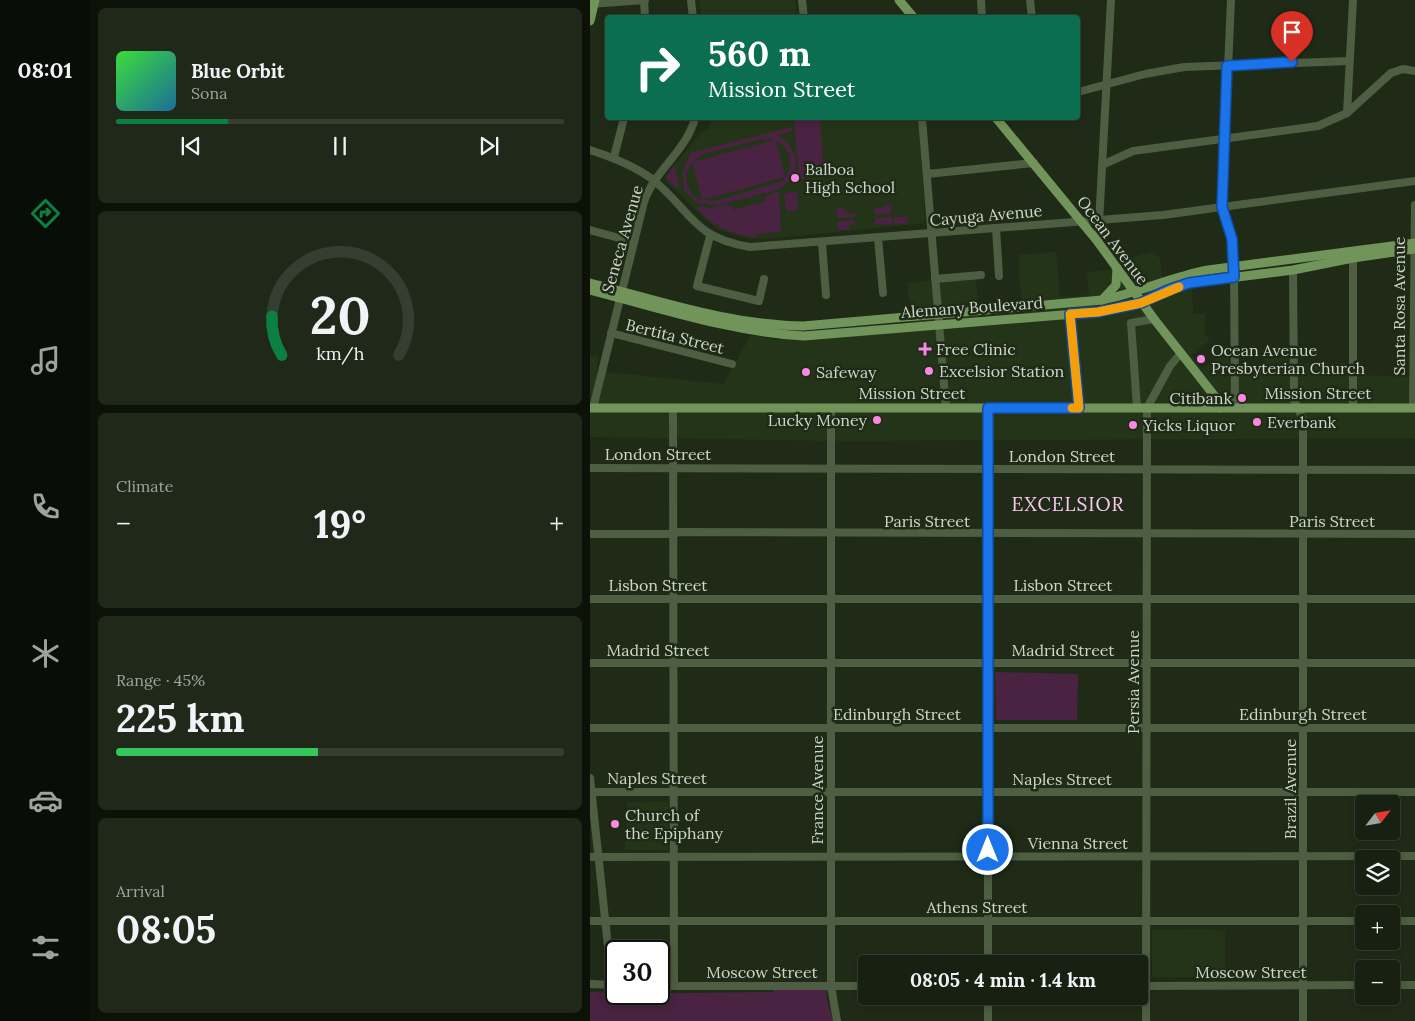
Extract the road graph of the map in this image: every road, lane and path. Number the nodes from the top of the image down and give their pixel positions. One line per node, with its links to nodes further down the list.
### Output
1 (644, 0): 10 (street); 11 (street)
2 (691, 0): 12 (street)
3 (802, 0): 13 (street)
4 (899, 0): 14 (main road)
5 (981, 0): 15 (street)
6 (1030, 0): 16 (street)
7 (1111, 0): 21 (street)
8 (1231, 0): 19 (street)
9 (1353, 0): 18 (street)
10 (593, 2): 17 (main road)
11 (645, 15)
12 (693, 15)
13 (804, 15)
14 (912, 15)
15 (982, 15)
16 (1032, 15)
17 (590, 21)
18 (1349, 61): 19 (street); 23 (street)
19 (1227, 66): 21 (street); 28 (street)
20 (1415, 71): 23 (street)
21 (1106, 84): 22 (street); 32 (street)
22 (1080, 91)
23 (1347, 113): 28 (street)
24 (624, 120): 30 (street)
25 (694, 120): 34 (street, Seneca Avenue)
26 (922, 120): 33 (street)
27 (998, 120): 31 (main road, Ocean Avenue)
28 (1224, 138): 32 (street); 37 (street)
29 (590, 150): 30 (street, Cayuga Avenue)
30 (614, 158): 34 (street, Cayuga Avenue)
31 (1034, 163): 33 (street); 39 (main road, Ocean Avenue)
32 (1102, 165): 38 (street)
33 (927, 174): 42 (street)
34 (654, 180): 43 (street, Cayuga Avenue); 45 (street, Seneca Avenue)
35 (1415, 181): 37 (street, Cayuga Avenue)
36 (1415, 205): 48 (street, Santa Rosa Avenue)
37 (1222, 207): 38 (street, Cayuga Avenue); 51 (street)
38 (1100, 220): 39 (street, Cayuga Avenue); 47 (street)
39 (1081, 221): 40 (street, Cayuga Avenue); 47 (main road, Ocean Avenue)
40 (996, 228): 42 (street, Cayuga Avenue); 54 (street)
41 (590, 230): 45 (street)
42 (932, 234): 44 (street, Cayuga Avenue); 57 (street)
43 (710, 236): 46 (street, Cayuga Avenue); 56 (street)
44 (878, 238): 46 (street, Cayuga Avenue); 61 (street)
45 (634, 242): 62 (street, Seneca Avenue)
46 (822, 242): 63 (street)
47 (1098, 242): 50 (main road, Ocean Avenue)
48 (1414, 246): 49 (main road, Alemany Boulevard); 51 (main road, Alemany Boulevard); 85 (street, Santa Rosa Avenue)
49 (1353, 258): 52 (main road, Alemany Boulevard); 84 (street)
50 (1117, 268): 60 (main road, Ocean Avenue); 64 (main road)
51 (1234, 268): 55 (street); 60 (main road, Alemany Boulevard)
52 (1293, 270): 55 (main road, Alemany Boulevard); 83 (street, Brazil Avenue)
53 (981, 275): 57 (street)
54 (999, 276)
55 (1234, 277): 65 (main road, Alemany Boulevard); 82 (street)
56 (764, 279)
57 (935, 279): 66 (street)
58 (590, 283): 62 (main road, Alemany Boulevard)
59 (590, 290): 62 (main road, Alemany Boulevard)
60 (1134, 292): 64 (main road, Alemany Boulevard); 65 (main road, Ocean Avenue)
61 (883, 293)
62 (620, 294): 66 (main road, Alemany Boulevard); 69 (main road, Alemany Boulevard); 70 (street, Seneca Avenue)
63 (826, 295)
64 (1102, 300): 66 (main road, Alemany Boulevard)
65 (1141, 303): 67 (main road, Alemany Boulevard); 68 (main road, Ocean Avenue)
66 (937, 314): 69 (street)
67 (1070, 314): 69 (main road, Alemany Boulevard); 78 (street)
68 (1154, 319): 71 (main road, Ocean Avenue); 79 (street)
69 (938, 324): 76 (street)
70 (611, 334): 72 (street, Bertita Street); 73 (street, Seneca Avenue)
71 (1181, 354): 80 (street, Persia Avenue); 81 (main road, Ocean Avenue)
72 (732, 364)
73 (592, 408): 74 (main road, Mission Street)
74 (673, 408): 75 (main road, Mission Street); 87 (street)
75 (831, 408): 76 (main road, Mission Street); 88 (street, France Avenue)
76 (946, 408): 77 (main road, Mission Street)
77 (988, 408): 78 (main road, Mission Street); 89 (street)
78 (1079, 408): 79 (main road, Mission Street)
79 (1137, 408): 80 (main road, Mission Street)
80 (1147, 408): 81 (main road, Mission Street); 90 (street, Persia Avenue)
81 (1221, 408): 82 (main road, Mission Street)
82 (1235, 408): 83 (main road, Mission Street)
83 (1298, 408): 84 (main road, Mission Street); 91 (street, Brazil Avenue)
84 (1354, 408): 85 (main road, Mission Street)
85 (1414, 408)
86 (590, 468): 87 (street, London Street)
87 (673, 468): 88 (street, London Street); 94 (street)
88 (830, 470): 89 (street, London Street); 95 (street, France Avenue)
89 (988, 470): 90 (street, London Street); 98 (street)
90 (1146, 470): 91 (street, London Street); 99 (street, Persia Avenue)
91 (1303, 470): 92 (street, London Street); 96 (street, Brazil Avenue)
92 (1415, 470)
93 (590, 534): 94 (street, Paris Street)
94 (674, 534): 95 (street, Paris Street); 101 (street)
95 (830, 534): 98 (street, Paris Street); 102 (street, France Avenue)
96 (1304, 534): 97 (street, Paris Street); 99 (street, Paris Street); 105 (street, Brazil Avenue)
97 (1415, 534)
98 (989, 535): 99 (street, Paris Street); 103 (street)
99 (1146, 535): 104 (street, Persia Avenue)
100 (590, 599): 101 (street, Lisbon Street)
101 (673, 599): 102 (street, Lisbon Street); 112 (street)
102 (831, 599): 103 (street, Lisbon Street); 108 (street, France Avenue)
103 (989, 599): 104 (street, Lisbon Street); 109 (street)
104 (1146, 599): 105 (street, Lisbon Street); 113 (street, Persia Avenue)
105 (1303, 599): 106 (street, Lisbon Street); 110 (street, Brazil Avenue)
106 (1415, 599)
107 (590, 663): 112 (street, Madrid Street)
108 (831, 663): 109 (street, Madrid Street); 112 (street, Madrid Street); 116 (street, France Avenue)
109 (989, 663): 113 (street, Madrid Street); 117 (street)
110 (1304, 663): 111 (street, Madrid Street); 113 (street, Madrid Street); 119 (street, Brazil Avenue)
111 (1415, 663)
112 (674, 664): 115 (street)
113 (1146, 664): 118 (street, Persia Avenue)
114 (590, 728): 115 (street, Edinburgh Street)
115 (674, 728): 116 (street, Edinburgh Street); 123 (street)
116 (831, 728): 117 (street, Edinburgh Street); 124 (street, France Avenue)
117 (989, 728): 118 (street, Edinburgh Street); 126 (street)
118 (1146, 728): 119 (street, Edinburgh Street); 127 (street, Persia Avenue)
119 (1304, 728): 120 (street, Edinburgh Street); 128 (street, Brazil Avenue)
120 (1415, 728)
121 (590, 778): 122 (street)
122 (591, 792): 123 (street, Naples Street); 131 (street)
123 (673, 792): 124 (street, Naples Street); 129 (street)
124 (831, 792): 126 (street, Naples Street); 132 (street, France Avenue)
125 (1415, 792): 128 (street, Naples Street)
126 (989, 793): 127 (street, Naples Street); 133 (street)
127 (1146, 793): 128 (street, Naples Street); 134 (street, Persia Avenue)
128 (1304, 793): 135 (street, Brazil Avenue)
129 (673, 856): 131 (street, Vienna Street); 132 (street, Vienna Street); 145 (street)
130 (1415, 856): 135 (street, Vienna Street)
131 (594, 857): 137 (street)
132 (831, 857): 133 (street, Vienna Street); 138 (street, France Avenue)
133 (989, 857): 134 (street, Vienna Street); 139 (street)
134 (1146, 857): 135 (street, Vienna Street); 140 (street, Persia Avenue)
135 (1303, 857): 141 (street, Brazil Avenue)
136 (590, 921): 137 (street, Athens Street)
137 (606, 921): 145 (street, Athens Street); 146 (street)
138 (831, 921): 139 (street, Athens Street); 145 (street, Athens Street); 156 (street, France Avenue)
139 (988, 921): 140 (street, Athens Street); 147 (street)
140 (1146, 921): 141 (street, Athens Street); 148 (street, Persia Avenue)
141 (1304, 921): 142 (street, Athens Street); 159 (street, Brazil Avenue)
142 (1355, 921)
143 (1400, 921): 144 (street)
144 (1415, 921)
145 (674, 922): 155 (street)
146 (608, 940)
147 (988, 955)
148 (1144, 955)
149 (590, 984): 150 (street)
150 (605, 985)
151 (1355, 985): 159 (street, Moscow Street)
152 (1400, 985): 153 (street)
153 (1415, 985)
154 (670, 986): 155 (street, Moscow Street)
155 (674, 986): 156 (street, Moscow Street)
156 (831, 986): 157 (street, Moscow Street); 162 (street, France Avenue)
157 (858, 986)
158 (1148, 986): 159 (street, Moscow Street)
159 (1303, 986): 165 (street, Brazil Avenue)
160 (988, 1005): 163 (street)
161 (1145, 1005): 164 (street, Persia Avenue)
162 (836, 1021)
163 (988, 1021)
164 (1146, 1021)
165 (1303, 1021)

